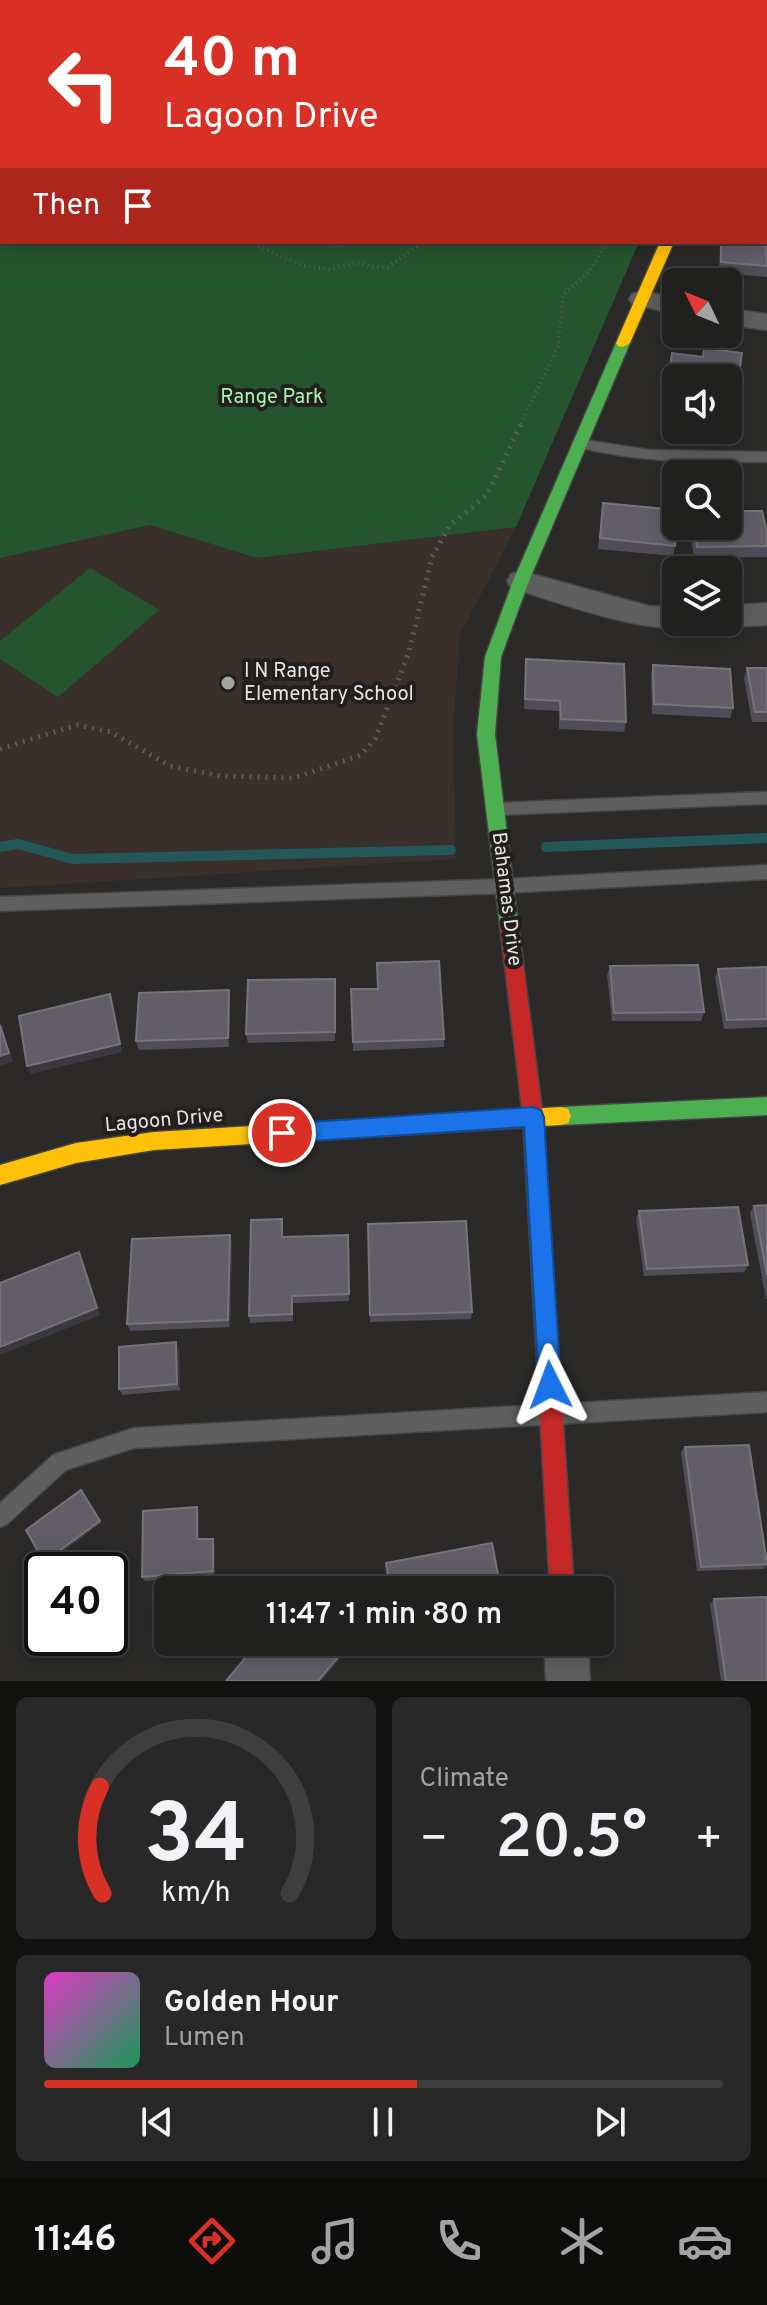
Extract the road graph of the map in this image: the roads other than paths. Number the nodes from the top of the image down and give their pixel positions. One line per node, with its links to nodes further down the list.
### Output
1 (666, 244): 2 (street, Bahamas Drive)
2 (641, 299): 3 (street); 6 (street, Bahamas Drive)
3 (662, 303)
4 (742, 319): 5 (street)
5 (767, 322)
6 (579, 443): 7 (lane); 8 (street, Bahamas Drive)
7 (767, 457)
8 (521, 581): 11 (street); 13 (street, Bahamas Drive)
9 (767, 614): 10 (street)
10 (742, 615)
11 (662, 617)
12 (767, 798): 13 (lane)
13 (495, 809): 15 (street, Bahamas Drive)
14 (767, 872): 15 (lane)
15 (505, 886): 16 (lane); 18 (street, Bahamas Drive)
16 (0, 904)
17 (767, 1106): 18 (street, Lagoon Drive)
18 (533, 1117): 19 (street, Lagoon Drive); 21 (street, Bahamas Drive)
19 (0, 1175)
20 (767, 1402): 21 (lane)
21 (552, 1415): 22 (lane); 23 (street, Bahamas Drive)
22 (0, 1517)
23 (561, 1576)
24 (567, 1656): 25 (street)
25 (568, 1681)

